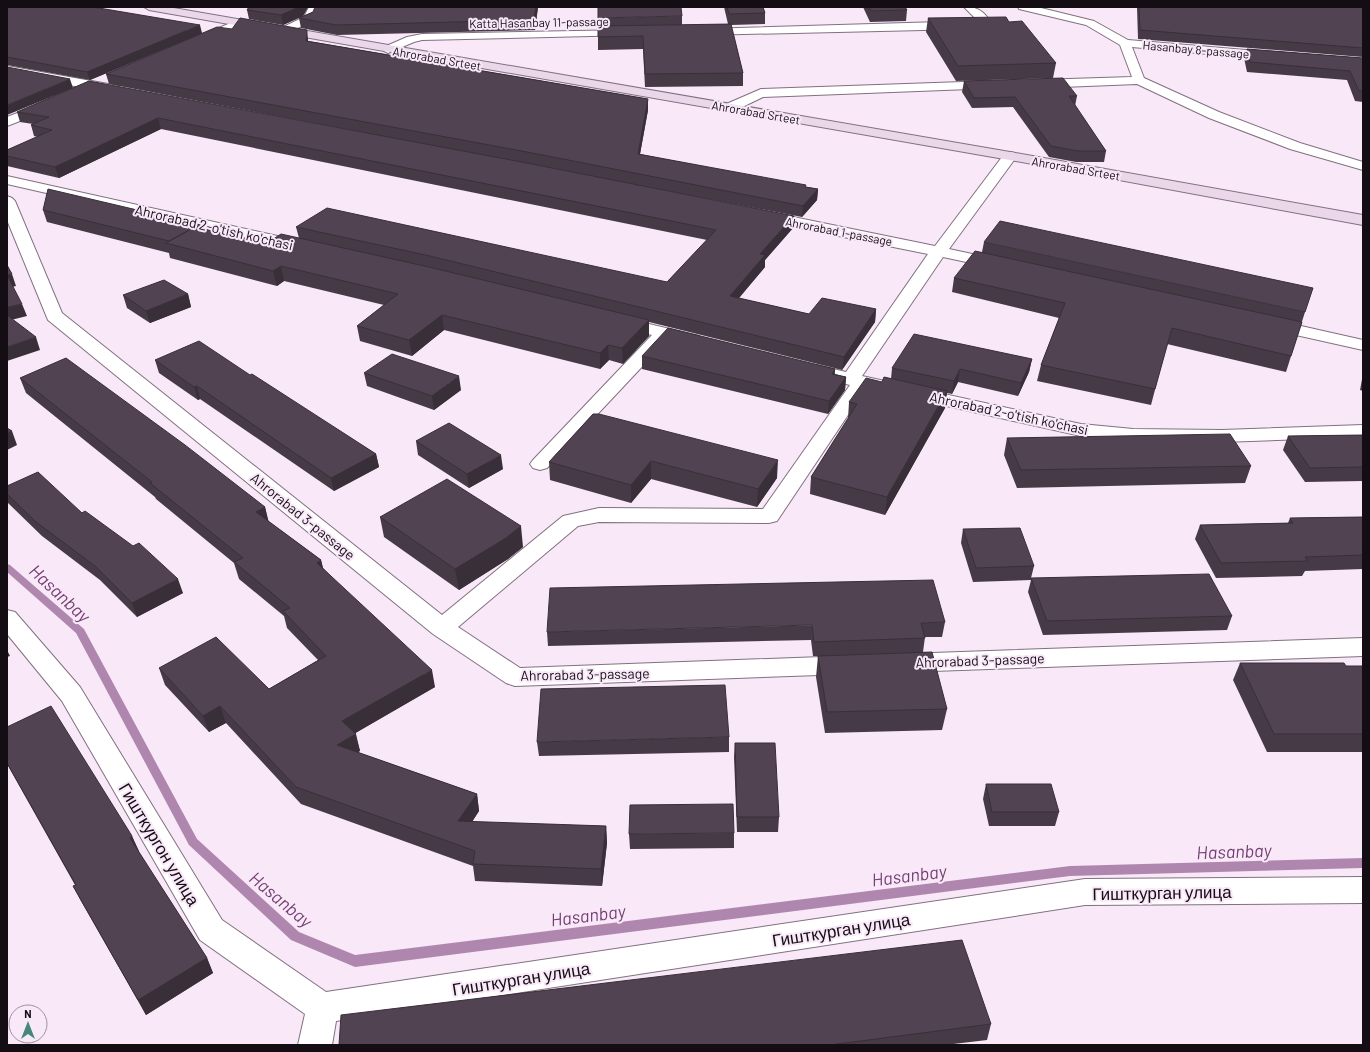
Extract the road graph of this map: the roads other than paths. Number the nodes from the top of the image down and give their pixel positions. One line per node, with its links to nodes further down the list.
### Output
1 (149, 7): 5 (street, Ahrorabad Srteet)
2 (314, 7): 6 (street)
3 (969, 7): 7 (street)
4 (1023, 7): 9 (street)
5 (240, 22): 6 (street, Ahrorabad Srteet); 10 (street)
6 (285, 30): 11 (street, Ahrorabad Srteet)
7 (691, 32)
8 (643, 33): 11 (street, Katta Hasanbay 11-passage)
9 (1125, 43): 12 (street, Hasanbay 8-passage); 15 (street)
10 (189, 45)
11 (388, 49): 22 (street, Ahrorabad Srteet)
12 (1284, 56)
13 (7, 70): 18 (street)
14 (117, 76): 18 (street)
15 (1139, 80): 16 (street); 25 (street)
16 (1028, 84)
17 (1005, 85): 22 (street)
18 (95, 86): 19 (street); 20 (street)
19 (126, 92)
20 (73, 95)
21 (58, 101): 23 (street)
22 (729, 108): 24 (street, Ahrorabad Srteet)
23 (7, 122)
24 (1010, 156): 29 (street, Ahrorabad Srteet); 31 (street)
25 (1363, 166)
26 (7, 180): 30 (street, Ahrorabad 2-o'tish ko'chasi)
27 (7, 201): 43 (street, Ahrorabad 3-passage)
28 (753, 214): 31 (street, Ahrorabad 1-passage)
29 (1363, 220)
30 (315, 250)
31 (939, 251): 32 (street, Ahrorabad 1-passage); 39 (street)
32 (1016, 268)
33 (604, 318): 35 (street)
34 (1255, 321): 37 (street)
35 (664, 333): 36 (street); 41 (street)
36 (711, 344)
37 (1363, 345)
38 (804, 368): 39 (street, Ahrorabad 2-o'tish ko'chasi)
39 (856, 381): 40 (street, Ahrorabad 2-o'tish ko'chasi); 43 (street)
40 (1363, 431)
41 (540, 464)
42 (7, 618): 46 (street, Гишткургон улица)
43 (442, 628): 44 (street, Ahrorabad 3-passage)
44 (1363, 646)
45 (1363, 890): 46 (street, Гишткурган улица)
46 (322, 1008): 47 (street)
47 (314, 1045)

